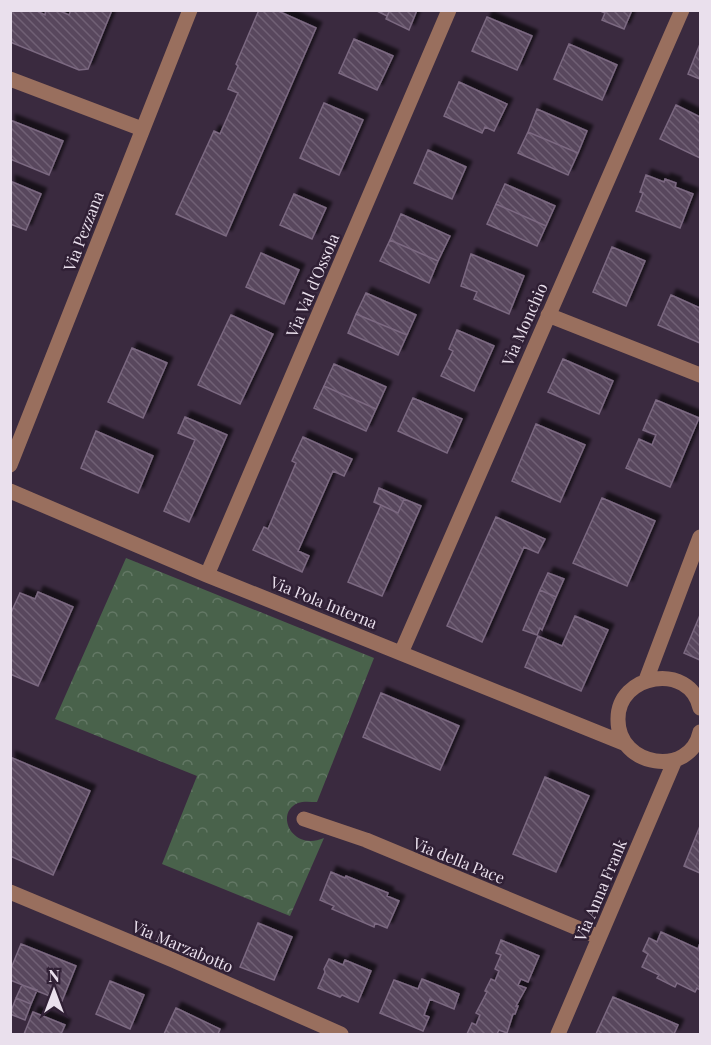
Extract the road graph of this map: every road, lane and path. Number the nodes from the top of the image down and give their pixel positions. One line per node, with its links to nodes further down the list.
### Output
1 (190, 10): 5 (street, Via Pezzana)
2 (449, 10): 11 (street, Via Val d'Ossola)
3 (682, 10): 6 (street, Via Monchio)
4 (10, 79): 5 (street)
5 (142, 129): 8 (street, Via Pezzana)
6 (548, 315): 7 (street); 12 (street, Via Monchio)
7 (700, 375)
8 (10, 465)
9 (10, 491): 11 (street, Via Pola Interna)
10 (700, 537): 13 (street)
11 (207, 575): 12 (street, Via Pola Interna)
12 (400, 653): 16 (street, Via Pola Interna)
13 (646, 680): 14 (street); 16 (street)
14 (699, 700)
15 (700, 732): 17 (street)
16 (626, 744): 17 (street, Via Pola Interna)
17 (675, 760): 20 (street, Via Anna Frank)
18 (304, 819): 20 (street, Via della Pace)
19 (10, 892): 21 (street, Via Marzabotto)
20 (599, 938): 22 (street, Via Anna Frank)
21 (341, 1035)
22 (558, 1035)

